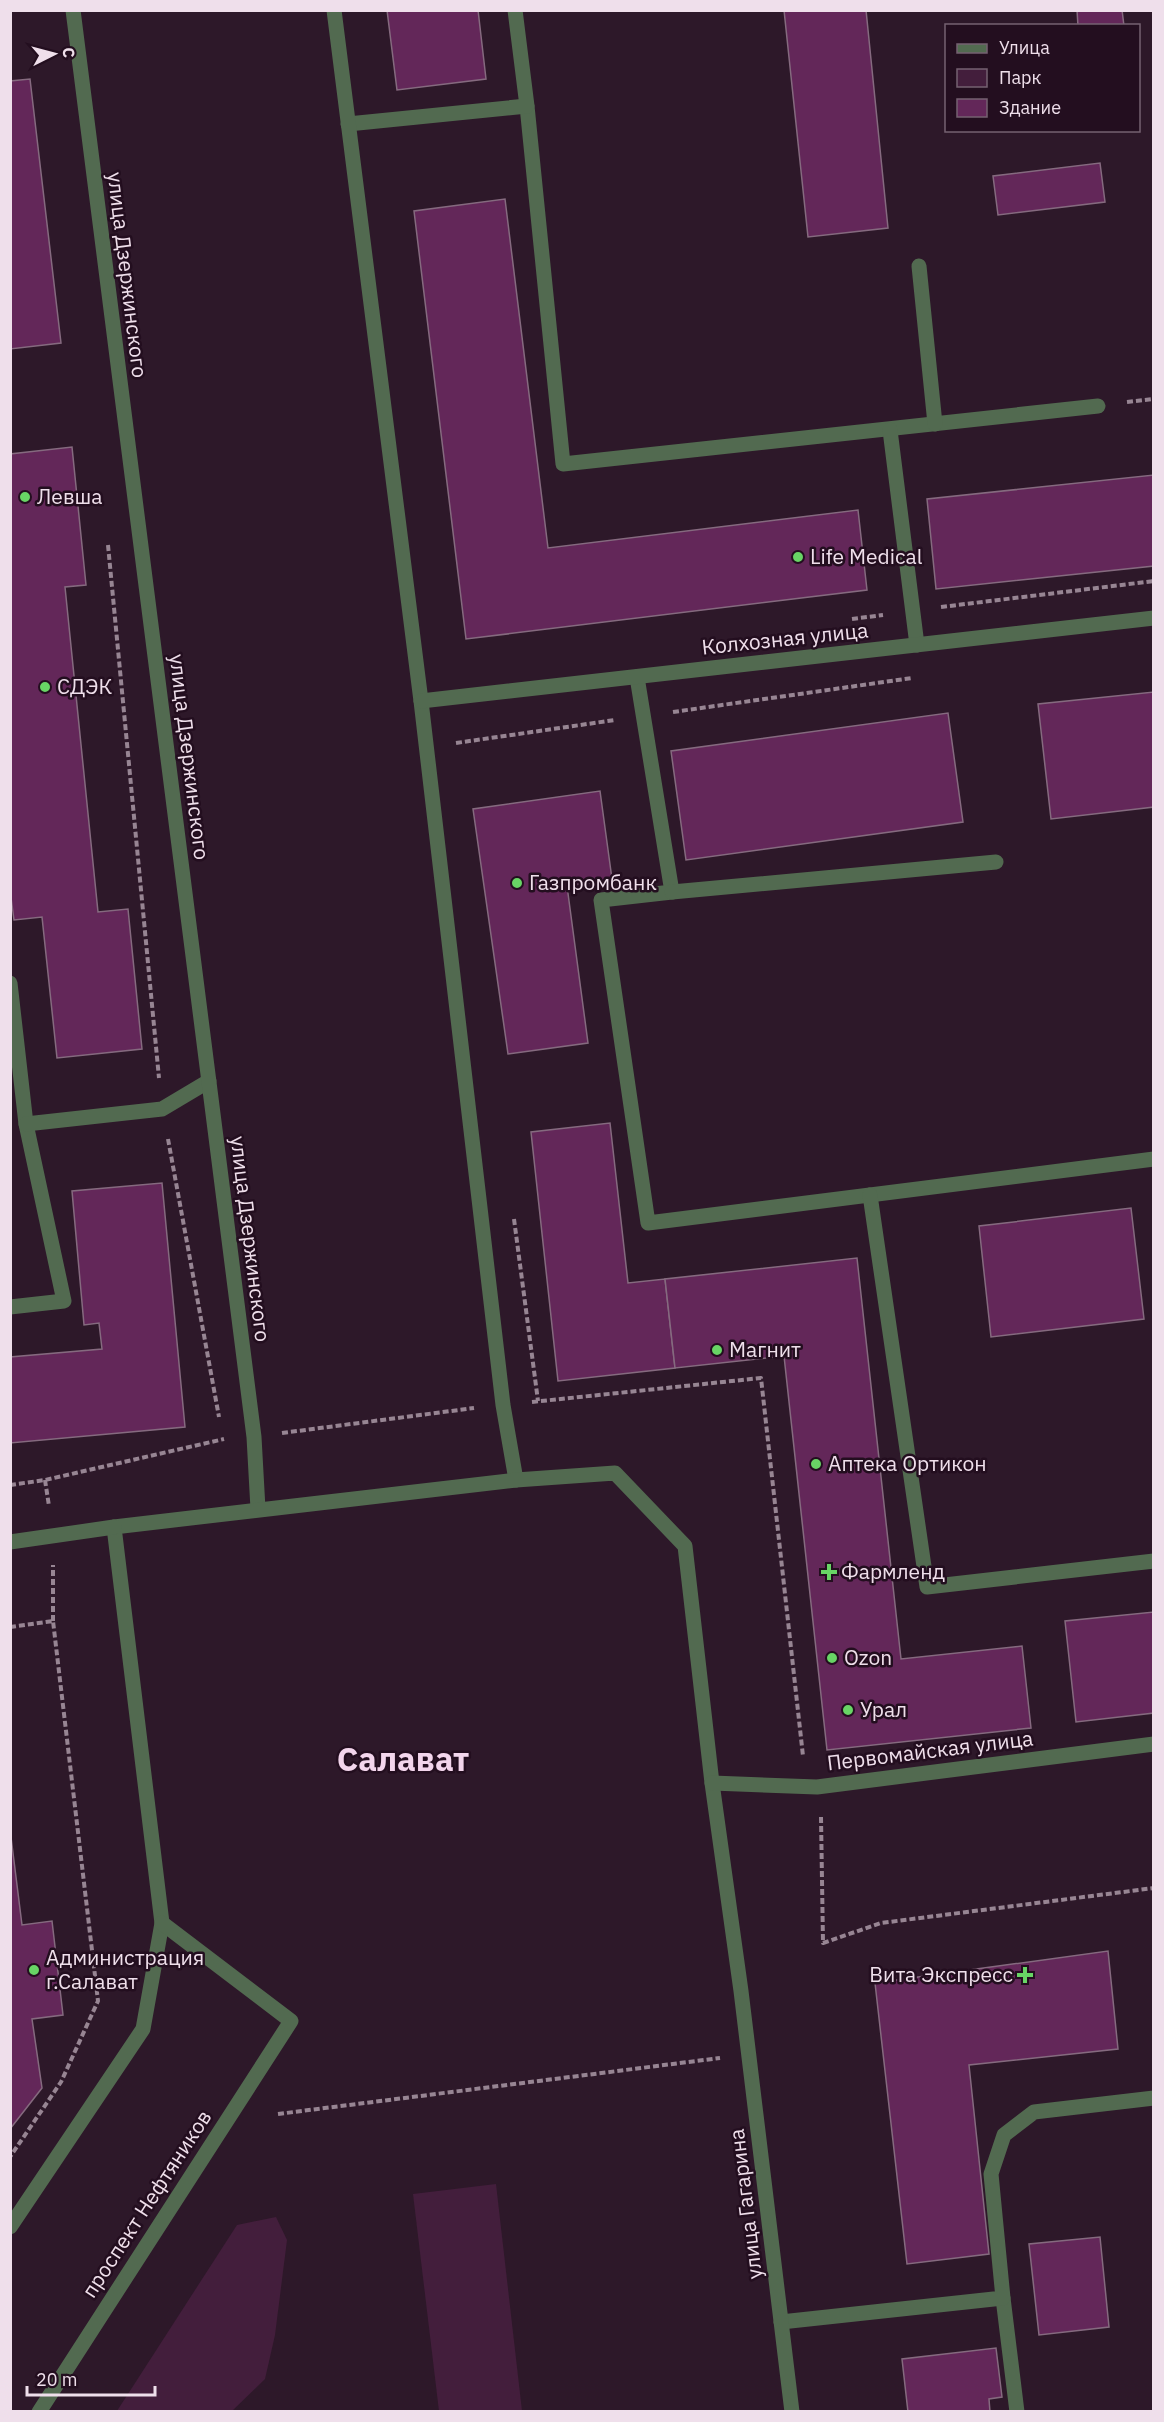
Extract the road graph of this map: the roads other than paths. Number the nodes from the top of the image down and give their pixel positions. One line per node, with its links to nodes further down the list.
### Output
1 (73, 10): 17 (street, улица Дзержинского)
2 (334, 10): 5 (street)
3 (515, 10): 4 (street)
4 (527, 106): 5 (street); 9 (street)
5 (348, 124): 13 (street)
6 (920, 266): 8 (street)
7 (1098, 406): 8 (street)
8 (935, 424): 9 (street)
9 (890, 430): 11 (street)
10 (1154, 618): 11 (street, Колхозная улица)
11 (916, 645): 12 (street, Колхозная улица)
12 (638, 676): 13 (street, Колхозная улица); 15 (street)
13 (421, 701): 22 (street)
14 (996, 862): 15 (street)
15 (672, 892): 20 (street)
16 (10, 983): 18 (street)
17 (209, 1081): 18 (street); 23 (street, улица Дзержинского)
18 (27, 1124): 21 (street)
19 (1154, 1159): 20 (street)
20 (870, 1195): 26 (street)
21 (10, 1307)
22 (516, 1480): 23 (street); 28 (street, улица Гагарина)
23 (258, 1509): 24 (street)
24 (114, 1527): 25 (street); 29 (street)
25 (10, 1542)
26 (1154, 1560)
27 (1154, 1744): 28 (street, Первомайская улица)
28 (712, 1783): 33 (street, улица Гагарина)
29 (162, 1923): 31 (street); 34 (street, проспект Нефтяников)
30 (1154, 2098): 32 (street)
31 (10, 2227)
32 (1003, 2298): 33 (street); 36 (street)
33 (781, 2322): 35 (street, улица Гагарина)
34 (39, 2412)
35 (792, 2412)
36 (1017, 2412)

